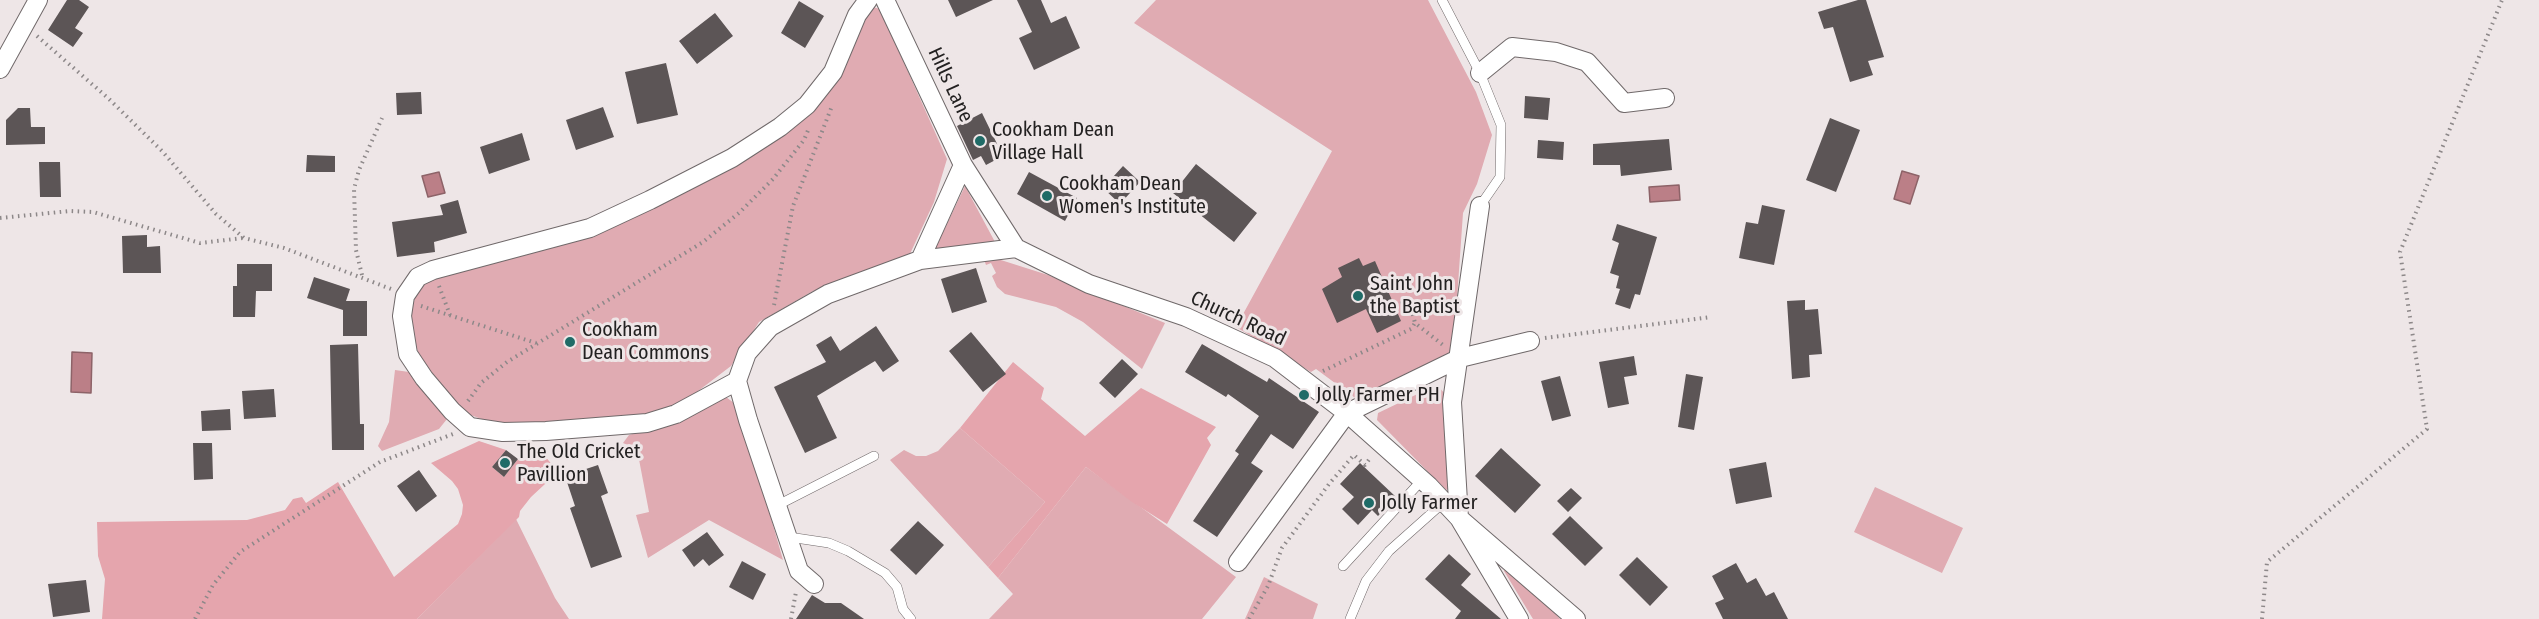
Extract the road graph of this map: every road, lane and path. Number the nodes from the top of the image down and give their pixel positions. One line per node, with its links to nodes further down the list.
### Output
1 (38, 0): 6 (street)
2 (868, 0): 19 (street)
3 (885, 0): 13 (street, Hills Lane)
4 (1442, 0): 8 (lane)
5 (2502, 0): 50 (path)
6 (24, 27): 7 (street); 16 (path)
7 (0, 69)
8 (1480, 73): 10 (street); 14 (lane)
9 (835, 98): 26 (path)
10 (1665, 98)
11 (382, 118): 20 (path)
12 (812, 120): 28 (path)
13 (963, 165): 17 (street, Hills Lane); 18 (street)
14 (1480, 206): 29 (street)
15 (0, 218): 16 (path)
16 (244, 238): 20 (path)
17 (1016, 248): 18 (street); 30 (street, Church Road)
18 (920, 260): 26 (street)
19 (432, 270): 21 (street); 23 (path)
20 (363, 276): 21 (path)
21 (404, 298): 23 (path); 33 (street)
22 (1395, 306): 25 (path)
23 (451, 316): 28 (path)
24 (1711, 317): 27 (path)
25 (1415, 323): 29 (path); 30 (path)
26 (770, 327): 31 (street)
27 (1530, 341): 29 (street)
28 (537, 343): 33 (path)
29 (1460, 358): 32 (street); 39 (street)
30 (1304, 380): 32 (street, Church Road)
31 (736, 381): 33 (street); 38 (street)
32 (1347, 413): 34 (street, Church Road); 41 (street)
33 (464, 421): 45 (path)
34 (1382, 444): 36 (street, Church Road); 47 (path)
35 (874, 456): 38 (lane)
36 (1422, 480): 37 (street, Church Road); 42 (lane)
37 (1444, 502): 39 (street, Church Road); 48 (lane)
38 (778, 505): 40 (street)
39 (1459, 518): 44 (street); 49 (street, Church Road)
40 (789, 537): 43 (street); 46 (lane)
41 (1239, 562)
42 (1343, 566)
43 (814, 584)
44 (1514, 617)
45 (195, 619)
46 (911, 619)
47 (1249, 619)
48 (1350, 619)
49 (1576, 619)
50 (2262, 619)

